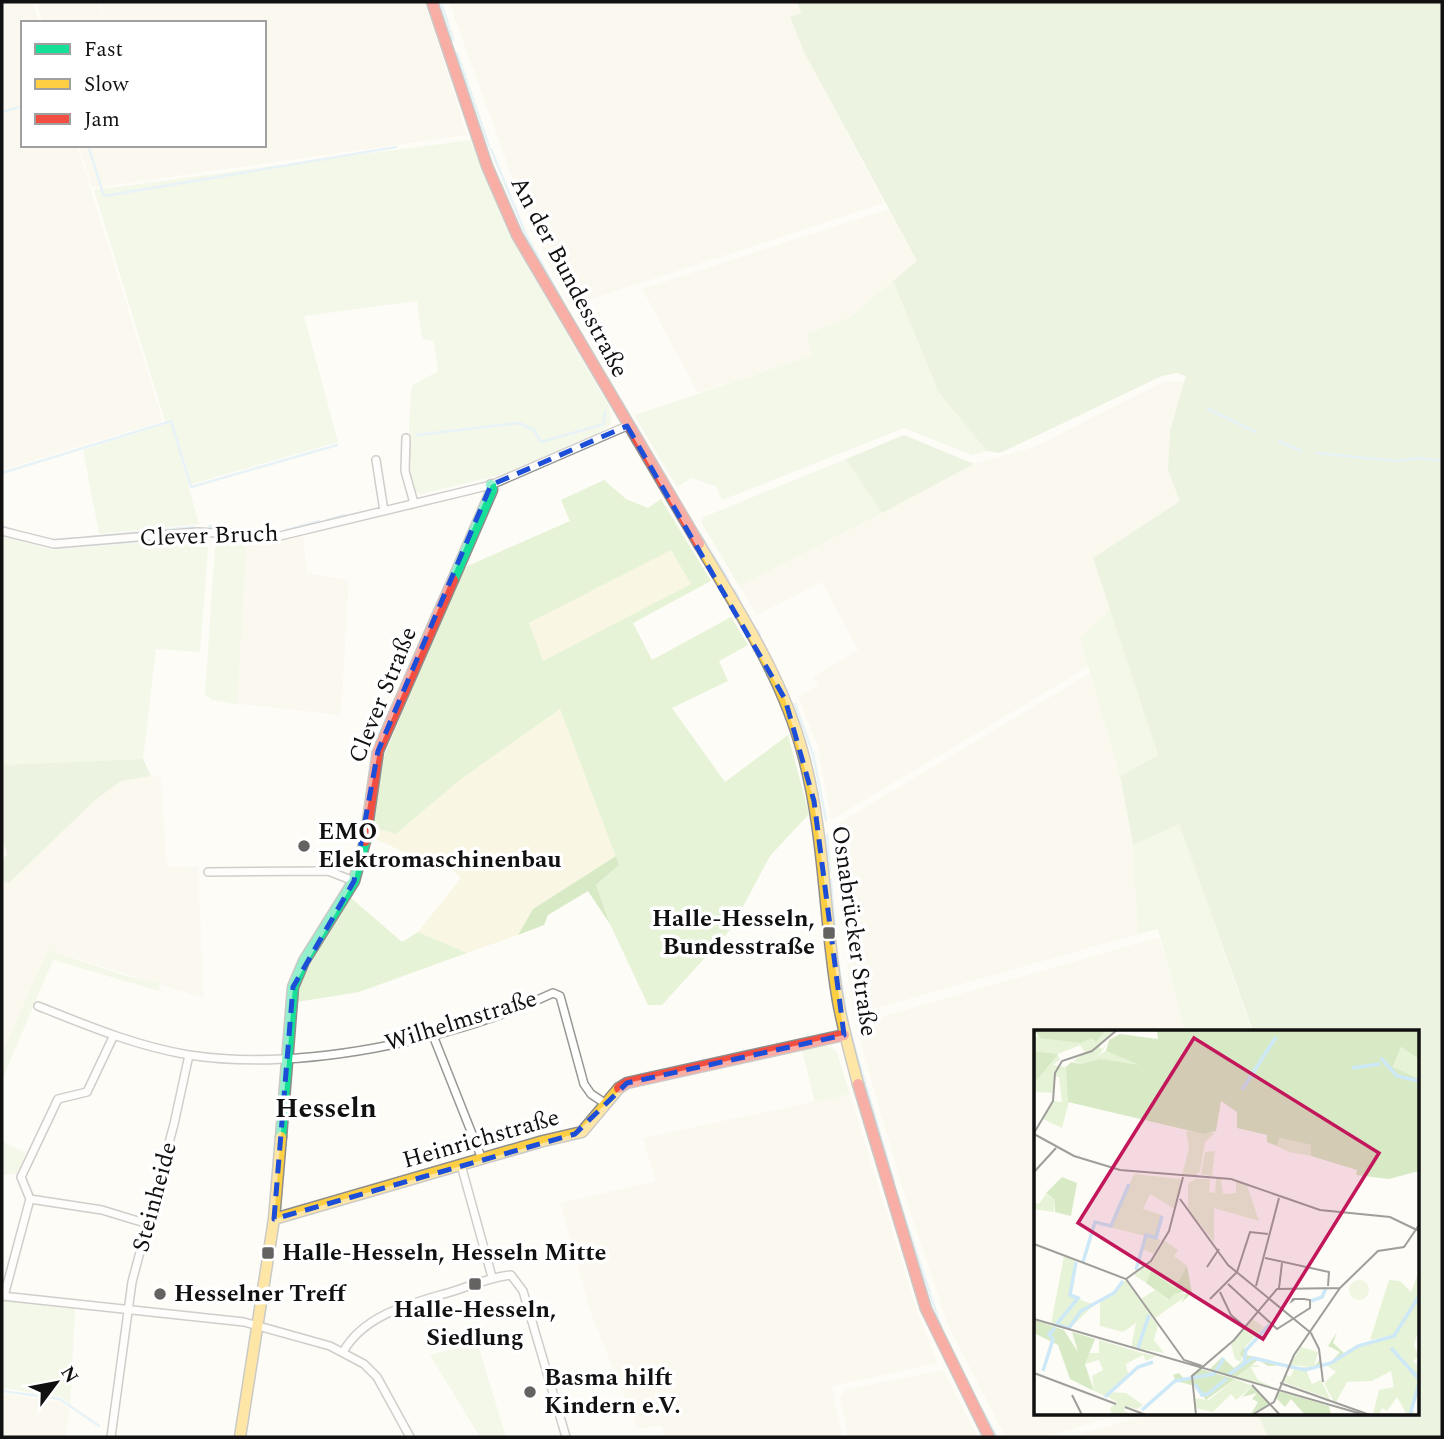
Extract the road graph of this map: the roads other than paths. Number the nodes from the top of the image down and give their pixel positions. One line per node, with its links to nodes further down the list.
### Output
1 (432, 2): 2 (street, An der Bundesstraße)
2 (627, 426): 5 (street); 8 (street, An der Bundesstraße)
3 (406, 438): 6 (street)
4 (376, 460): 7 (street)
5 (491, 485): 6 (street, Clever Bruch); 11 (street, Clever Straße)
6 (414, 503): 7 (street, Clever Bruch)
7 (384, 511): 9 (street, Clever Bruch)
8 (684, 520): 14 (street, Osnabrücker Straße)
9 (2, 531)
10 (208, 872): 11 (street)
11 (354, 881): 17 (street, Clever Straße)
12 (37, 1006): 15 (street)
13 (432, 1033): 17 (street, Wilhelmstraße); 18 (street, Wilhelmstraße); 19 (street)
14 (844, 1035): 18 (street, Heinrichstraße); 33 (street, Osnabrücker Straße)
15 (113, 1037): 16 (street); 21 (street)
16 (189, 1055): 17 (street); 23 (street, Steinheide)
17 (287, 1060): 22 (street, Clever Straße)
18 (603, 1102): 19 (street, Heinrichstraße)
19 (482, 1159): 20 (street, Heinrichstraße)
20 (461, 1165): 22 (street, Heinrichstraße); 24 (street)
21 (30, 1199): 23 (street); 25 (street)
22 (274, 1219): 27 (street, Clever Straße)
23 (148, 1224): 26 (street, Steinheide)
24 (492, 1277): 28 (street); 32 (street)
25 (3, 1296): 26 (street)
26 (128, 1310): 27 (street); 29 (street, Steinheide)
27 (257, 1326): 28 (street); 30 (street, Clever Straße)
28 (343, 1352): 31 (street)
29 (111, 1437)
30 (240, 1437)
31 (410, 1437)
32 (566, 1437)
33 (989, 1437)

